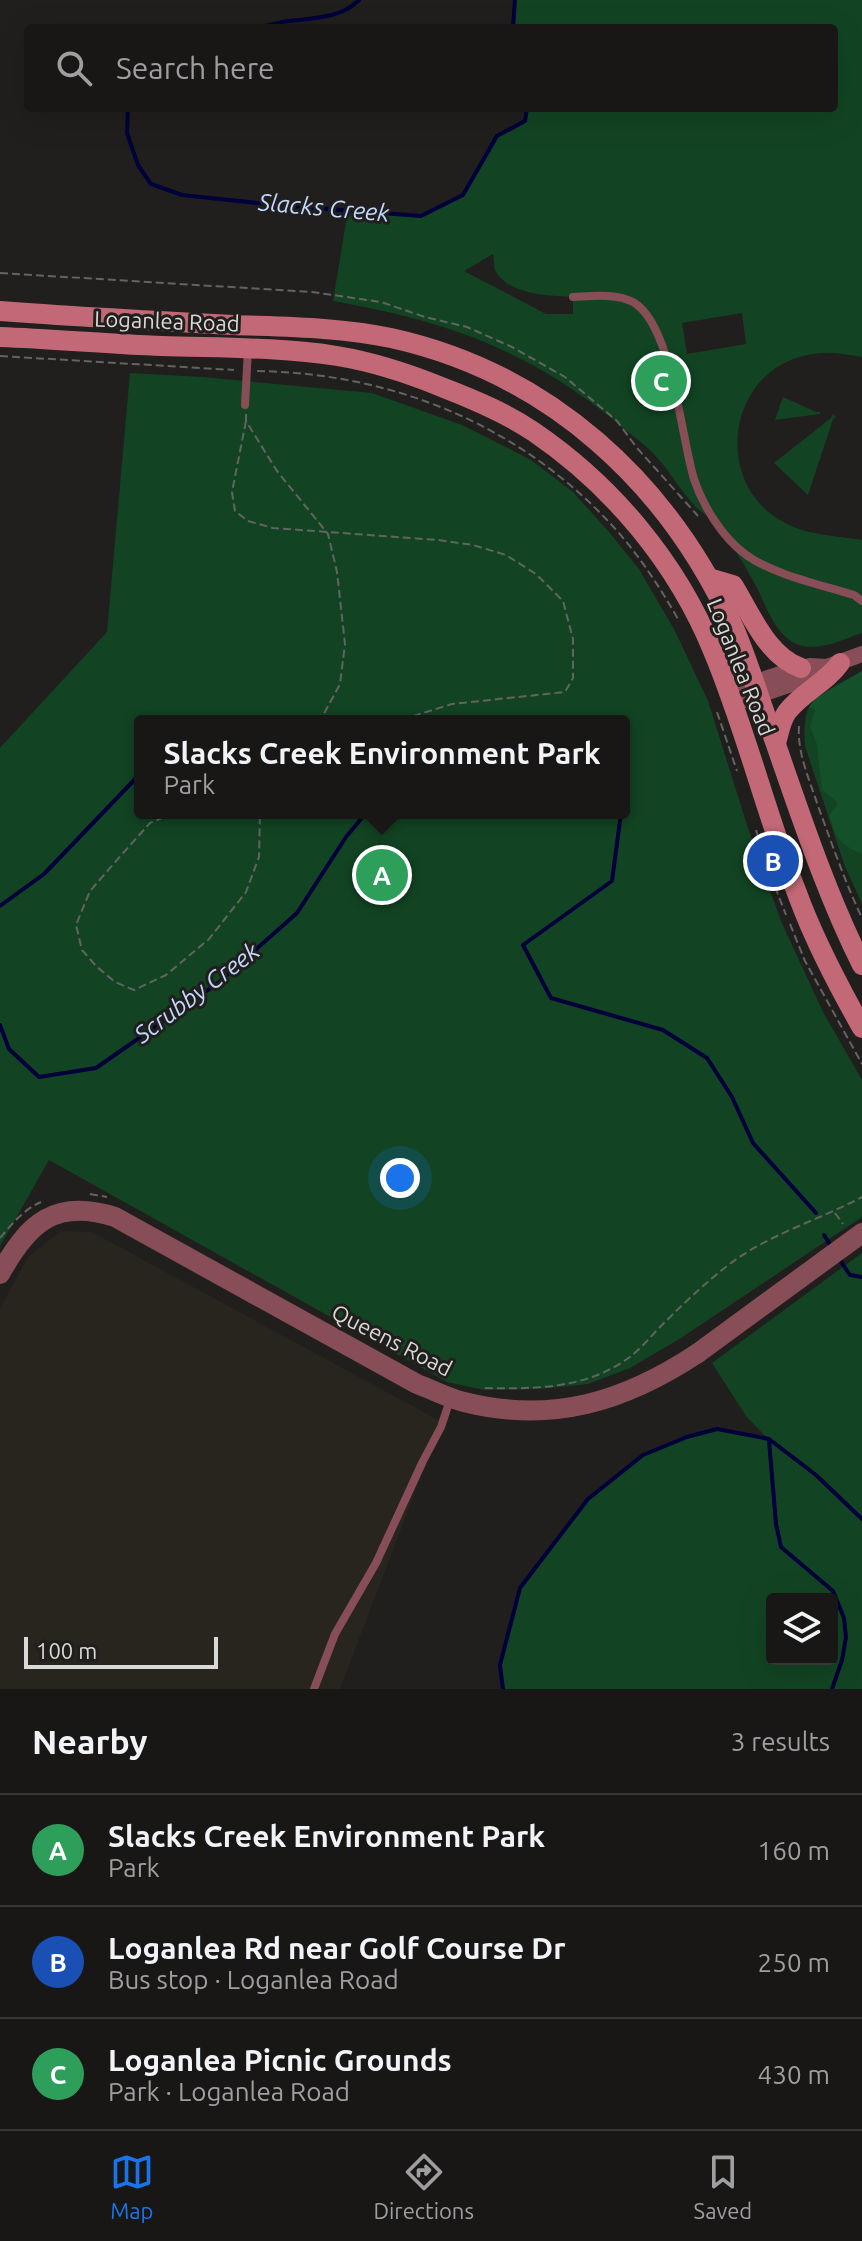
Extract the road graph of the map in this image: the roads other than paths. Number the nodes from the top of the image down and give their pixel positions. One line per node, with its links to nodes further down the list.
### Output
1 (573, 297): 7 (lane)
2 (0, 311): 6 (main road, Loganlea Road)
3 (0, 337): 4 (main road, Loganlea Road)
4 (248, 349): 5 (lane); 12 (main road, Loganlea Road)
5 (245, 405)
6 (709, 578): 10 (main road); 11 (main road, Loganlea Road)
7 (862, 601)
8 (862, 654): 9 (street)
9 (834, 665): 10 (street); 11 (street); 13 (main road)
10 (801, 668): 11 (street)
11 (757, 689): 12 (street); 13 (main road, Loganlea Road)
12 (726, 701): 15 (main road, Loganlea Road)
13 (776, 743): 14 (main road, Loganlea Road)
14 (862, 965)
15 (862, 1028)
16 (862, 1233): 18 (street, Queens Road, bridge)
17 (0, 1274): 18 (street, Queens Road)
18 (451, 1397): 19 (lane)
19 (314, 1689)

